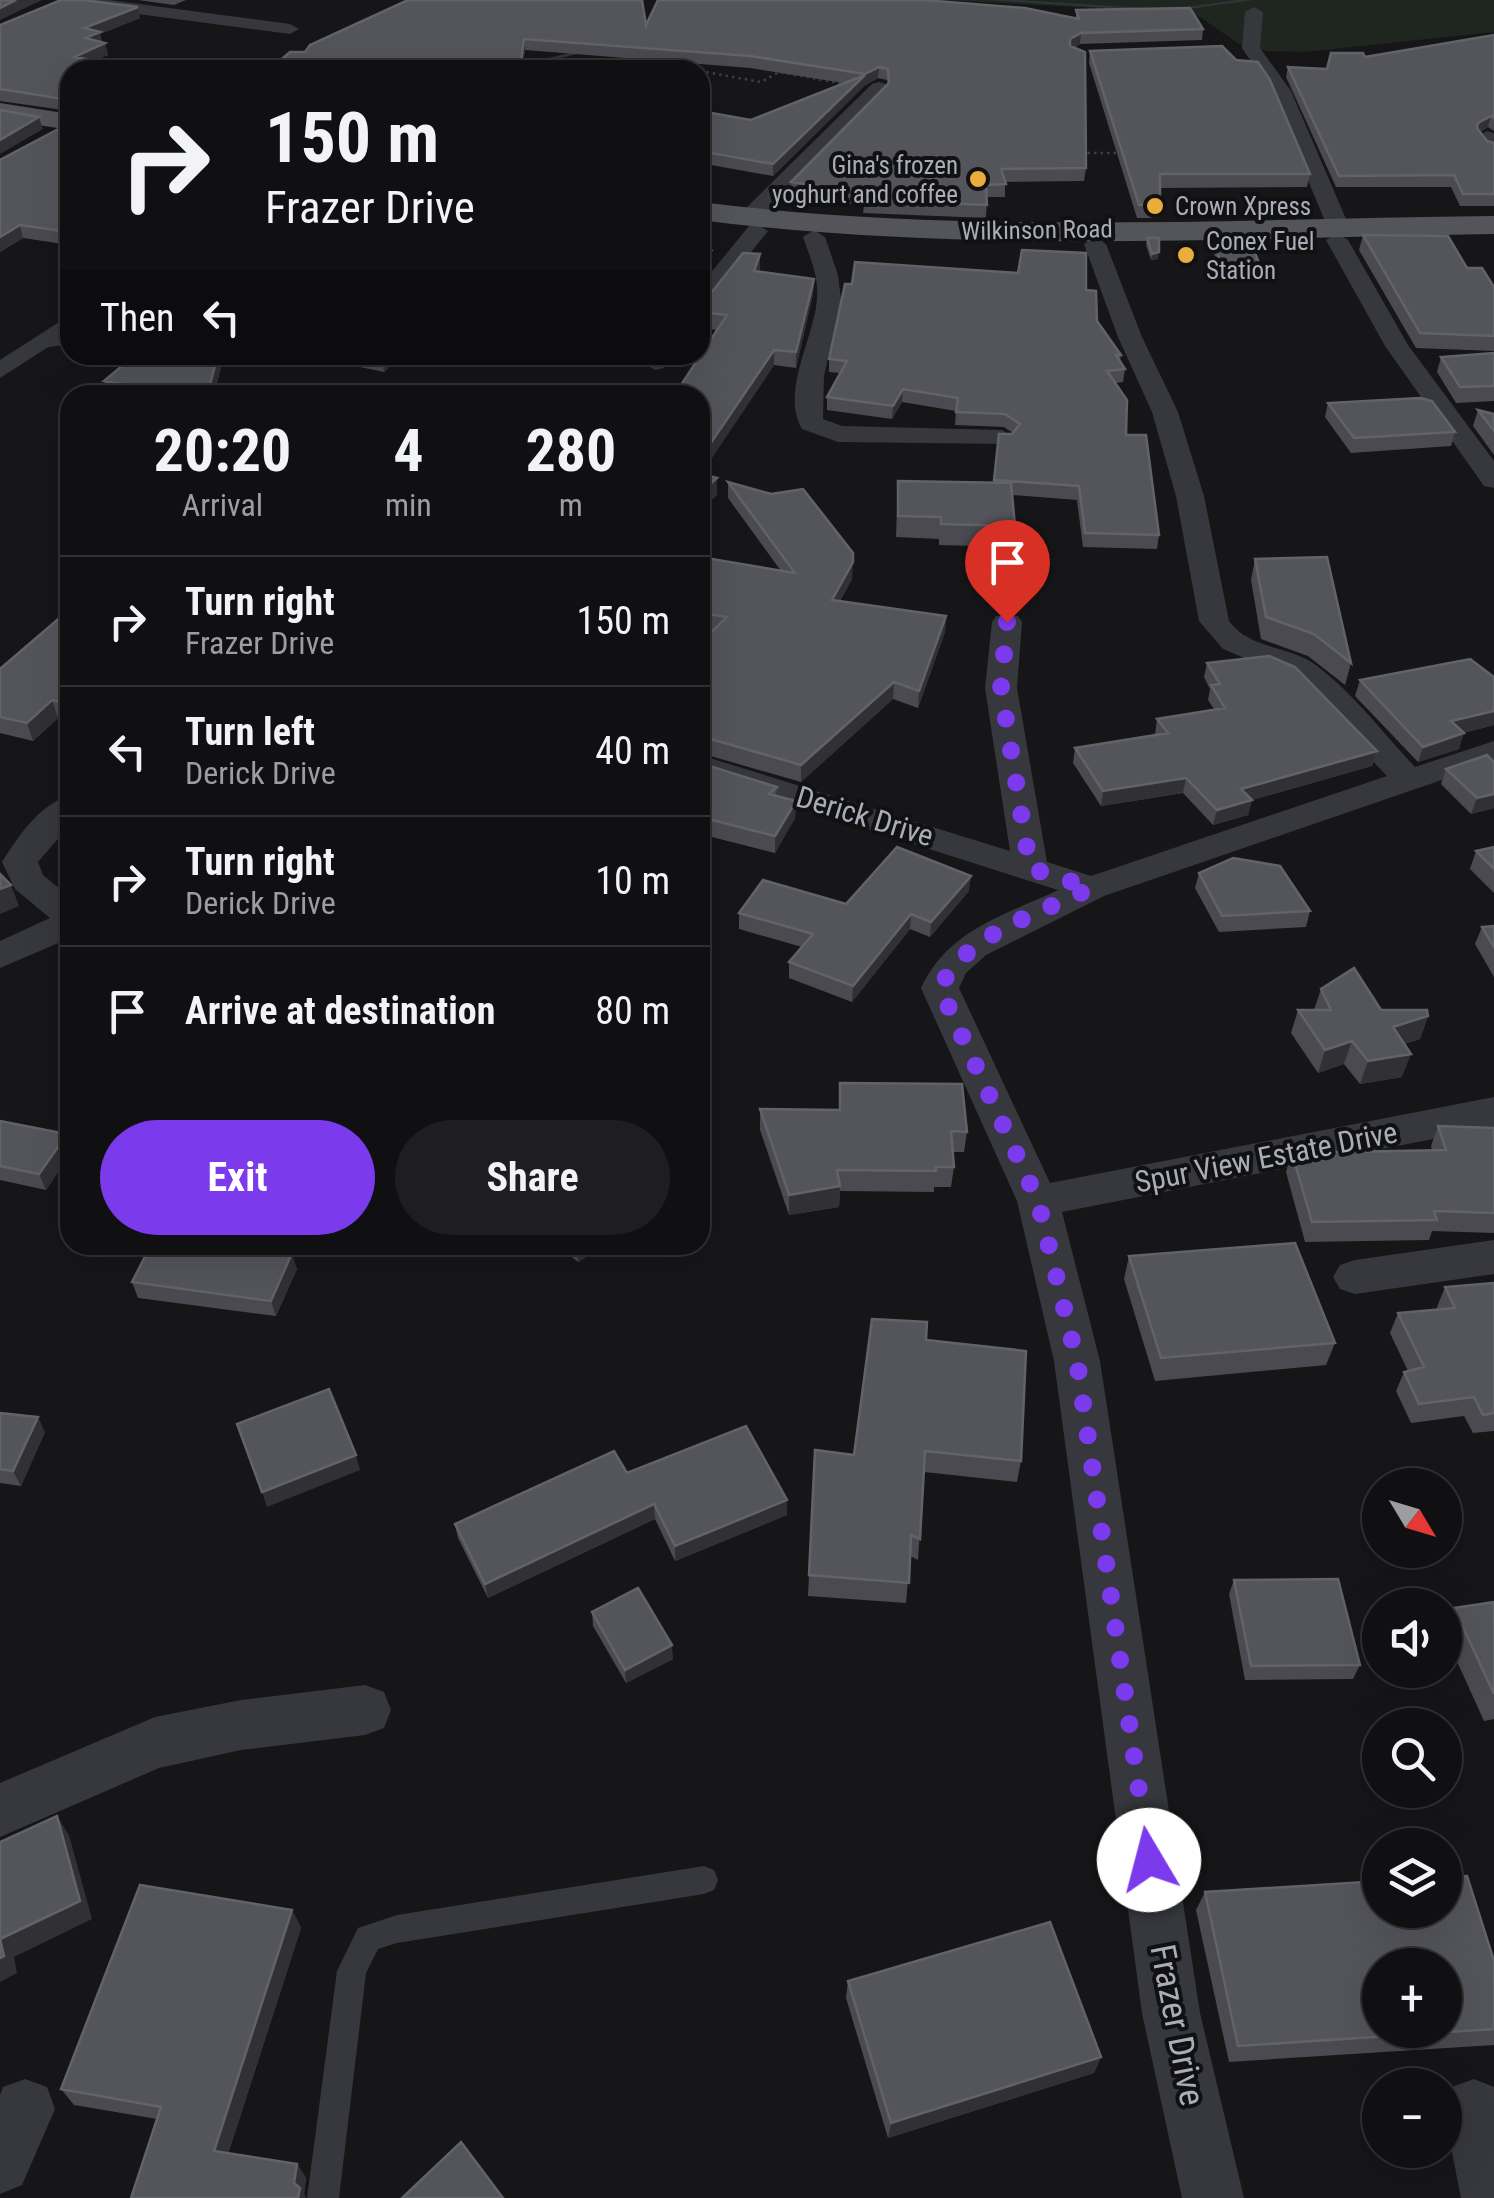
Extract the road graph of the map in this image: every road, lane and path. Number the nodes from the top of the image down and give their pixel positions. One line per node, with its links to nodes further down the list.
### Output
1 (60, 2): 3 (street)
2 (1254, 12): 15 (street)
3 (290, 29)
4 (710, 73): 5 (path)
5 (880, 88): 13 (street)
6 (0, 111): 8 (main road)
7 (0, 123): 8 (main road)
8 (60, 132)
9 (1077, 153): 10 (path)
10 (1136, 153)
11 (710, 213): 13 (main road, Wilkinson Road)
12 (710, 224): 13 (main road, Wilkinson Road)
13 (753, 224): 16 (main road, Wilkinson Road); 17 (main road, Wilkinson Road); 20 (street)
14 (1494, 225): 15 (main road, Wilkinson Road)
15 (1338, 233): 16 (main road, Wilkinson Road); 18 (main road, Wilkinson Road); 25 (street)
16 (1198, 235): 19 (main road, Wilkinson Road)
17 (814, 238): 19 (main road, Wilkinson Road); 28 (street)
18 (1494, 239)
19 (1094, 244): 34 (street)
20 (710, 286)
21 (60, 329): 23 (street)
22 (60, 341): 23 (lane)
23 (36, 345): 26 (street)
24 (1446, 361): 25 (street)
25 (1408, 363): 30 (street)
26 (0, 372)
27 (944, 406): 28 (street)
28 (945, 438): 29 (street)
29 (1002, 438)
30 (1494, 480)
31 (1007, 622): 36 (street)
32 (1494, 751): 34 (street)
33 (710, 768): 36 (street, Derick Drive)
34 (1407, 778): 37 (street)
35 (60, 815): 38 (street)
36 (1030, 868): 37 (street, Derick Drive)
37 (1091, 888): 42 (street, Frazer Drive)
38 (60, 911)
39 (60, 925): 40 (street)
40 (0, 956)
41 (1494, 1112): 42 (street, Spur View Estate Drive)
42 (1038, 1201): 50 (street, Frazer Drive)
43 (1494, 1257): 44 (street)
44 (1355, 1277)
45 (365, 1710): 46 (street)
46 (0, 1810)
47 (704, 1880): 49 (lane)
48 (1474, 2109): 51 (street)
49 (323, 2198)
50 (1212, 2198)
51 (1492, 2198)

